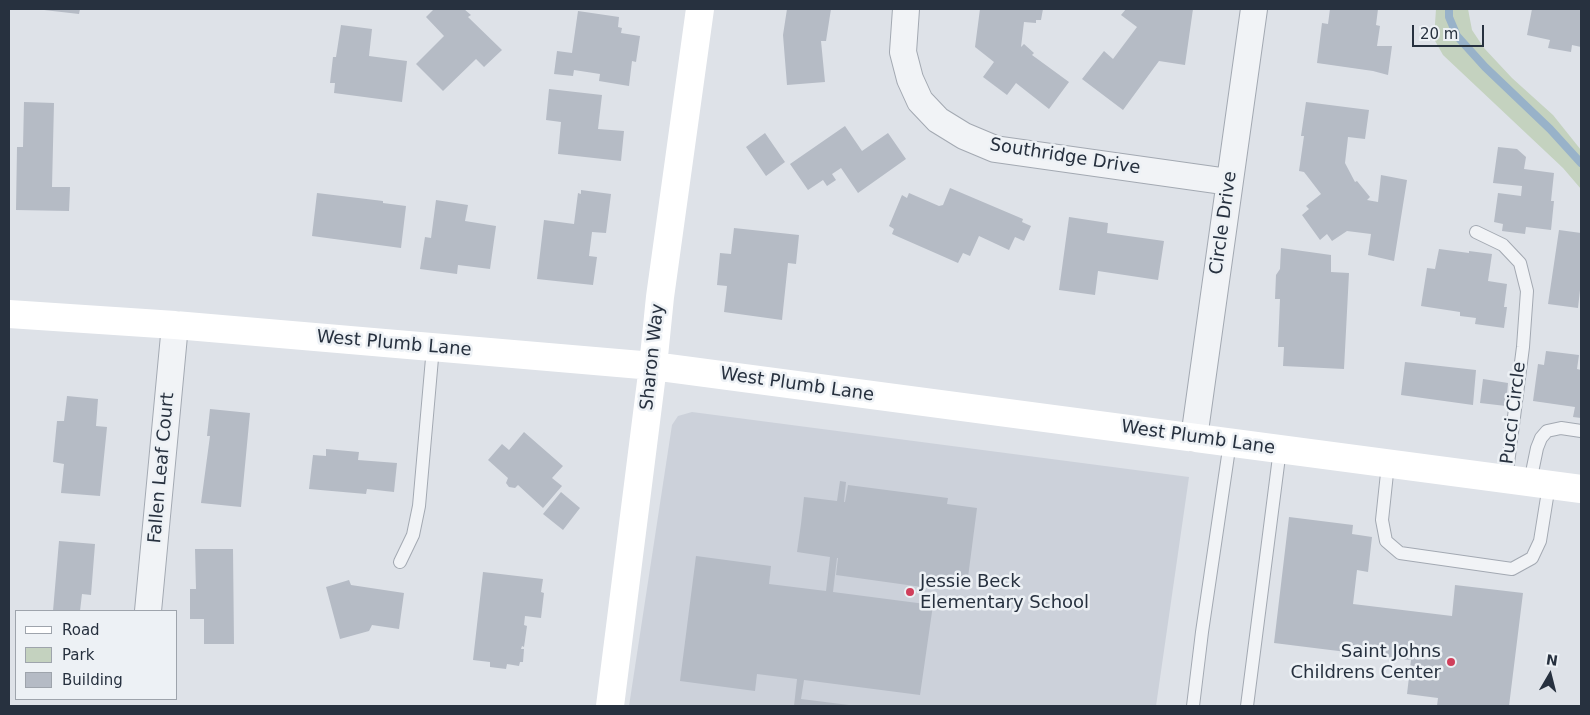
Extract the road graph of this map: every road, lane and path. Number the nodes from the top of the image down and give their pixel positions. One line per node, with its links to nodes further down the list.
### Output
1 (700, 9): 9 (main road, Sharon Way)
2 (906, 9): 4 (street, Southridge Drive)
3 (1254, 9): 4 (street, Circle Drive)
4 (1229, 182): 11 (street, Circle Drive)
5 (1476, 232): 15 (lane, Pucci Circle)
6 (9, 314): 7 (main road, West Plumb Lane)
7 (176, 325): 8 (main road, West Plumb Lane); 18 (street, Fallen Leaf Court)
8 (433, 347): 9 (main road, West Plumb Lane); 17 (lane)
9 (653, 366): 11 (main road, West Plumb Lane); 19 (main road, Sharon Way)
10 (1581, 431): 15 (lane)
11 (1194, 438): 12 (main road, West Plumb Lane)
12 (1230, 442): 13 (main road, West Plumb Lane); 20 (lane)
13 (1280, 449): 14 (main road, West Plumb Lane); 21 (lane)
14 (1388, 464): 15 (main road, West Plumb Lane); 15 (lane)
15 (1528, 482): 16 (main road, West Plumb Lane)
16 (1581, 489)
17 (400, 562)
18 (148, 610)
19 (610, 706)
20 (1193, 706)
21 (1247, 706)

